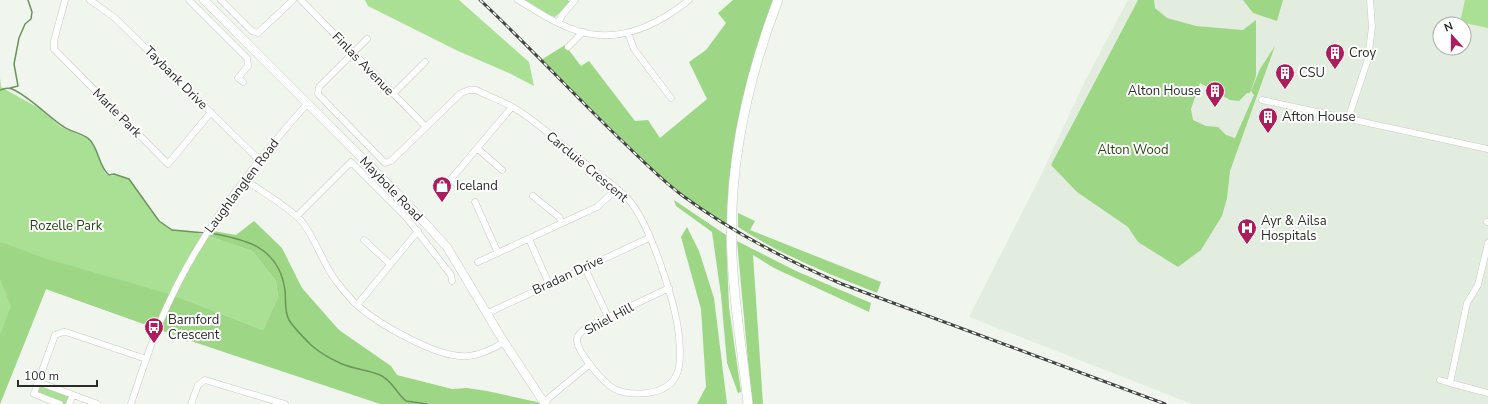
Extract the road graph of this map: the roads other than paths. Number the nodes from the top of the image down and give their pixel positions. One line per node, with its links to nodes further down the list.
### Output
1 (65, 0): 28 (street, Marle Park)
2 (190, 0): 22 (street)
3 (204, 0): 26 (main road, Maybole Road)
4 (222, 0): 5 (street)
5 (293, 0)
6 (301, 0): 14 (street, Finlas Avenue)
7 (311, 0): 14 (street)
8 (518, 0): 15 (street)
9 (575, 0): 15 (street)
10 (689, 0): 17 (street)
11 (778, 0): 72 (highway)
12 (1370, 0): 29 (street)
13 (93, 1): 28 (street, Taybank Drive)
14 (306, 5): 20 (street, Finlas Avenue)
15 (558, 23): 16 (street)
16 (583, 32): 17 (street); 19 (street)
17 (628, 33): 24 (street)
18 (367, 39): 20 (street)
19 (568, 48)
20 (353, 53): 23 (street, Finlas Avenue); 30 (street)
21 (425, 62): 23 (street)
22 (243, 82)
23 (393, 94): 30 (street, Finlas Avenue)
24 (671, 98)
25 (1262, 100): 29 (street)
26 (307, 104): 33 (street, Laughlanglen Road); 55 (main road, Maybole Road)
27 (512, 107): 30 (street, Carcluie Crescent); 31 (street); 37 (street, Carcluie Crescent)
28 (211, 112): 33 (street, Taybank Drive)
29 (1348, 119): 32 (street)
30 (426, 127)
31 (478, 149): 34 (street); 36 (street)
32 (1488, 149)
33 (259, 160): 35 (street, Laughlanglen Road)
34 (502, 170)
35 (244, 179): 40 (street); 58 (street, Laughlanglen Road)
36 (458, 185)
37 (617, 188): 41 (street); 43 (street, Carcluie Crescent)
38 (533, 196): 41 (street)
39 (475, 202): 47 (street)
40 (297, 216): 42 (street); 54 (street)
41 (562, 223): 44 (street)
42 (418, 231): 49 (street); 51 (street)
43 (649, 238): 50 (street, Bradan Drive); 53 (street, Carcluie Crescent)
44 (529, 239): 47 (street); 52 (street)
45 (364, 240): 49 (street)
46 (1488, 244): 62 (street)
47 (498, 253): 48 (street)
48 (478, 262)
49 (390, 264): 54 (street)
50 (585, 268): 52 (street, Bradan Drive); 56 (street)
51 (452, 281)
52 (549, 284): 55 (street, Bradan Drive)
53 (669, 288): 56 (street, Shiel Hill); 59 (street, Carcluie Crescent)
54 (357, 305): 57 (street)
55 (488, 313): 57 (main road, Maybole Road)
56 (608, 317): 59 (street, Shiel Hill)
57 (504, 342): 65 (main road, Maybole Road)
58 (146, 359): 61 (street); 69 (street, Laughlanglen Road)
59 (590, 364): 65 (street)
60 (1440, 380): 62 (street)
61 (38, 382): 64 (street); 66 (street)
62 (1450, 383): 63 (street)
63 (1488, 394)
64 (73, 395): 67 (street); 68 (street)
65 (545, 403)
66 (60, 404)
67 (69, 404)
68 (98, 404)
69 (131, 404)
70 (190, 404): 71 (street)
71 (285, 404)
72 (748, 404)

